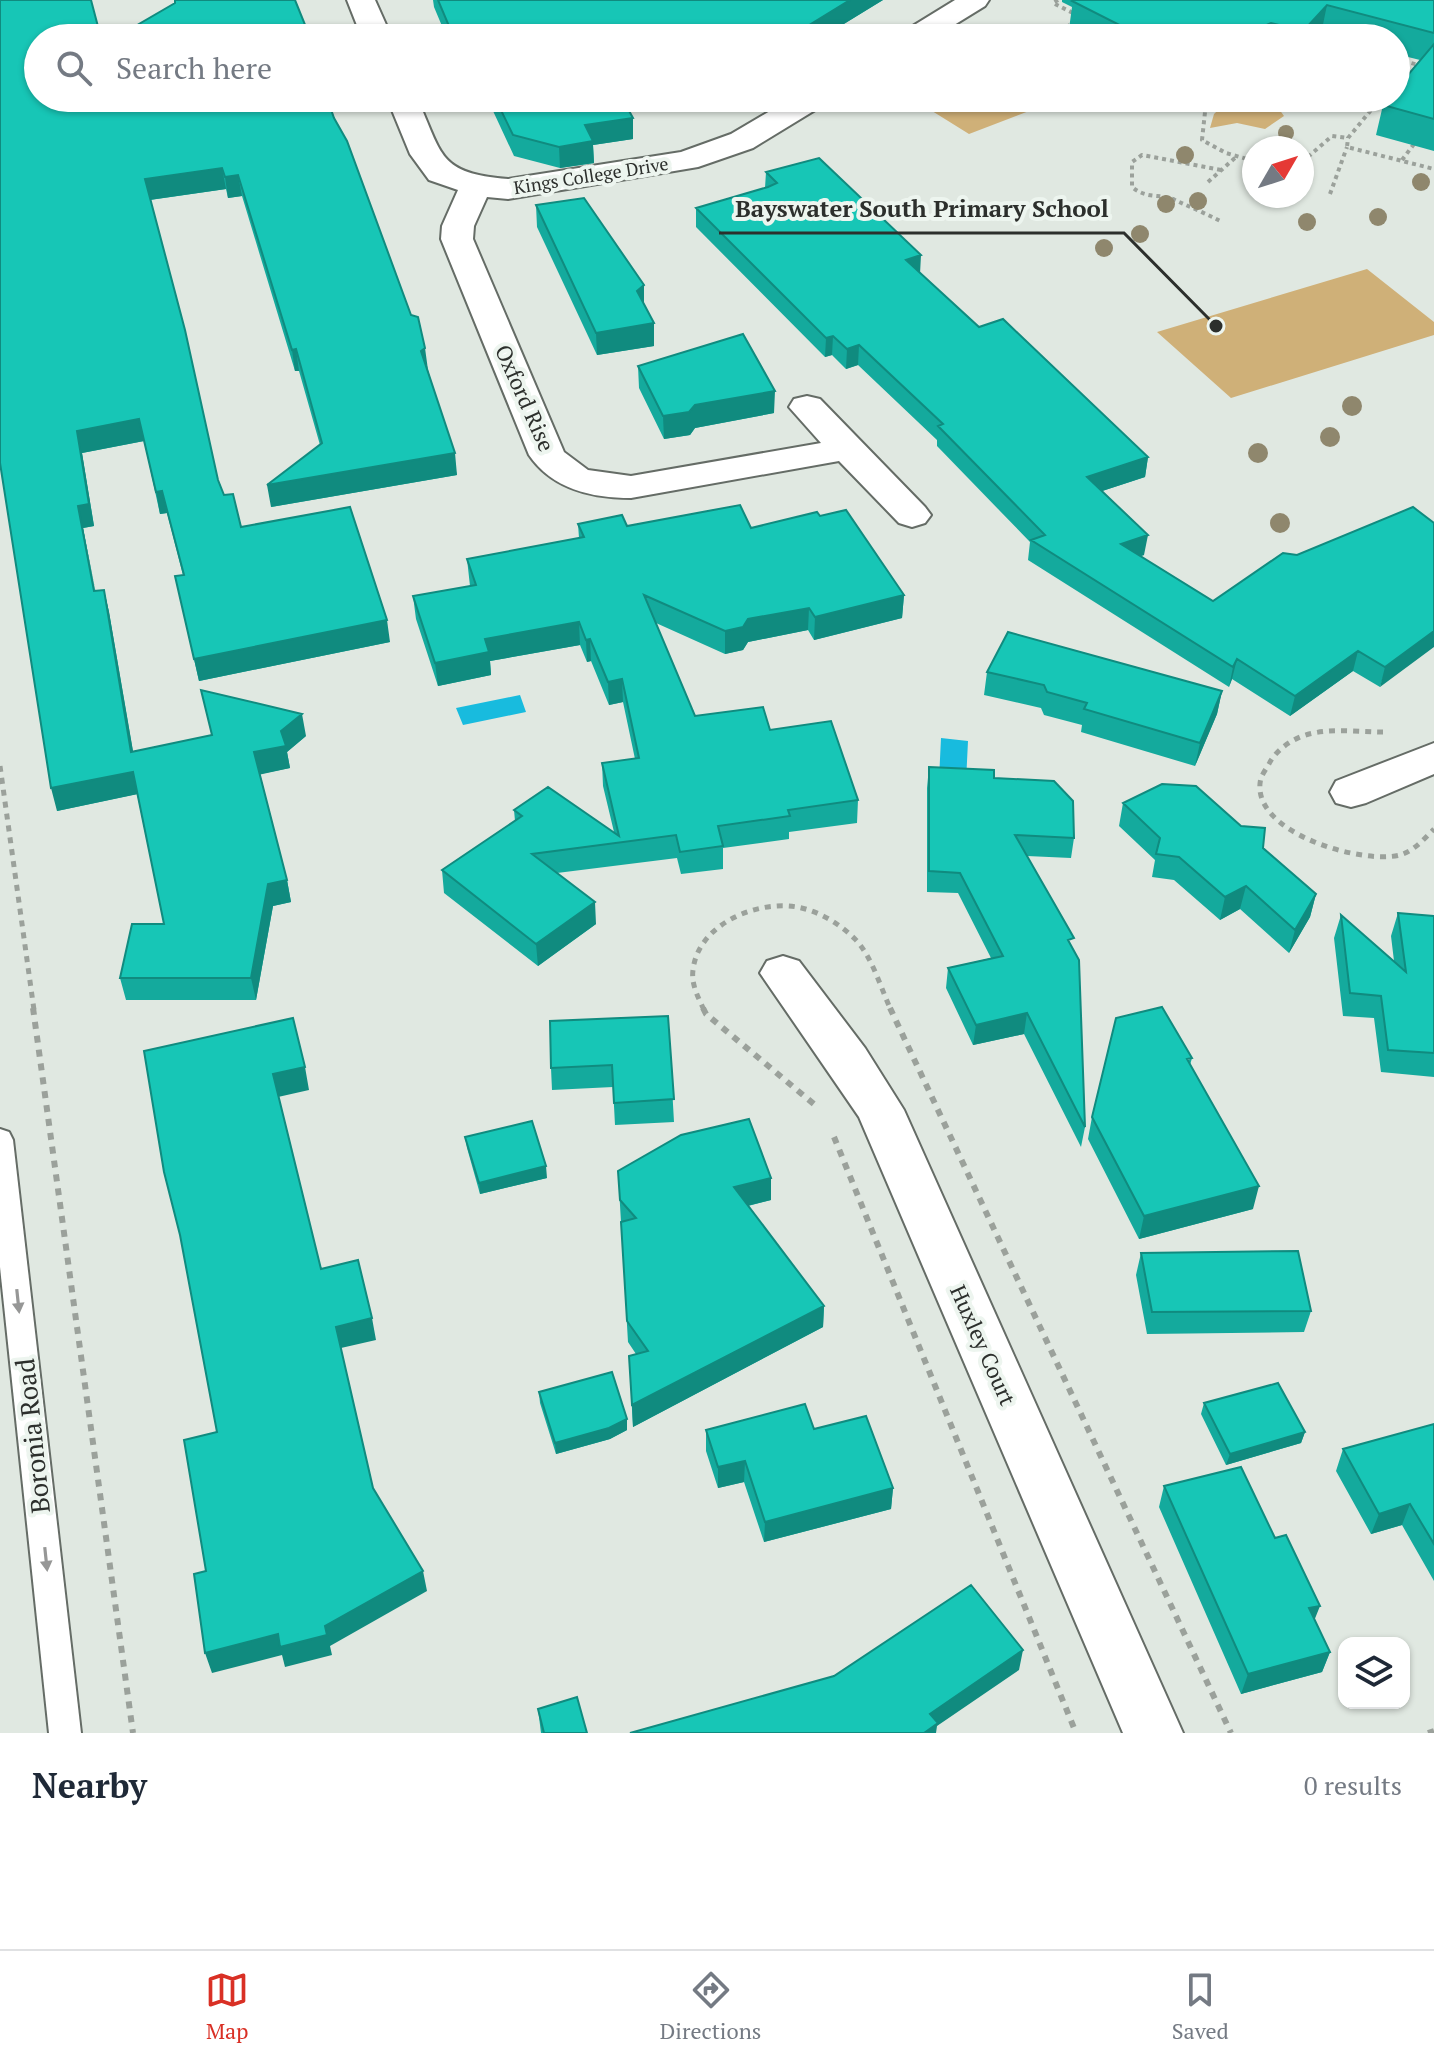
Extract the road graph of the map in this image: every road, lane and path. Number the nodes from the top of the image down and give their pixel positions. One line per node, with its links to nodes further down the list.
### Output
1 (361, 0): 4 (street)
2 (975, 0): 5 (street)
3 (1058, 0): 6 (path)
4 (371, 24)
5 (936, 24)
6 (1074, 24)
7 (1410, 63): 8 (path)
8 (1434, 69)
9 (1410, 76): 10 (path)
10 (1423, 79)
11 (408, 112): 25 (street, Kings College Drive)
12 (791, 112): 25 (street, Kings College Drive)
13 (1205, 112): 19 (path)
14 (1369, 112): 16 (path)
15 (1420, 135): 21 (path)
16 (1348, 138): 17 (path); 18 (path)
17 (1347, 147): 21 (path); 26 (path)
18 (1314, 152)
19 (1236, 156): 20 (path); 23 (path)
20 (1242, 158)
21 (1402, 160): 22 (path)
22 (1434, 169)
23 (1221, 170): 24 (path); 27 (path)
24 (1208, 182)
25 (476, 186): 29 (street, Oxford Rise)
26 (1330, 194)
27 (1222, 222)
28 (807, 407): 29 (street)
29 (847, 449): 30 (street)
30 (912, 515)
31 (1434, 757): 33 (street)
32 (0, 766): 38 (path)
33 (1351, 792)
34 (783, 973): 39 (street, Huxley Court)
35 (0, 1140): 37 (lane, Boronia Road, one-way to 37)
36 (1434, 1731): 40 (path)
37 (65, 1733)
38 (133, 1733)
39 (1153, 1733)
40 (1428, 1733)

